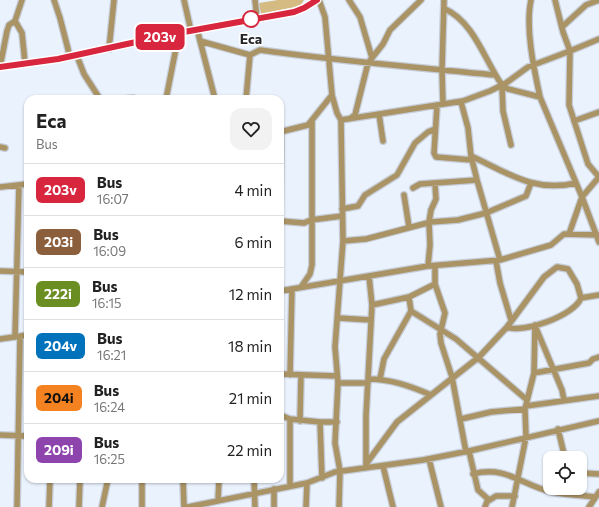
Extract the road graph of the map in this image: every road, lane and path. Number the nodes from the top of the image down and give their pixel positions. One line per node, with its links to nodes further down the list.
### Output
1 (22, 0): 15 (street)
2 (54, 0): 25 (street)
3 (114, 0): 22 (street)
4 (184, 0): 18 (street)
5 (255, 0): 14 (street)
6 (318, 0): 14 (street); 26 (street)
7 (349, 0): 27 (street)
8 (421, 0): 27 (street)
9 (444, 0): 13 (street)
10 (531, 0): 29 (street)
11 (555, 0): 16 (street)
12 (599, 0): 16 (street)
13 (445, 9): 31 (street); 32 (street)
14 (257, 18): 17 (street)
15 (15, 21): 28 (street); 30 (street)
16 (562, 28): 23 (street)
17 (197, 29): 18 (street); 21 (street)
18 (190, 31): 19 (street)
19 (179, 33): 22 (street); 35 (street)
20 (599, 39): 23 (street)
21 (200, 41): 24 (street); 36 (street)
22 (109, 49): 25 (street)
23 (570, 51): 29 (street); 47 (street)
24 (250, 55): 26 (street); 37 (street)
25 (74, 56): 28 (street); 34 (street)
26 (328, 60): 27 (street); 38 (street)
27 (370, 60): 31 (street); 45 (street)
28 (25, 63): 30 (street)
29 (534, 64): 33 (street); 39 (street)
30 (0, 67)
31 (442, 70): 32 (street); 41 (street)
32 (495, 75): 33 (street)
33 (502, 85): 39 (street); 40 (street); 52 (street)
34 (96, 95)
35 (167, 95)
36 (214, 95)
37 (246, 95)
38 (332, 95): 46 (street); 48 (street)
39 (540, 97): 56 (street)
40 (461, 102): 41 (street); 53 (street)
41 (443, 104): 42 (street)
42 (437, 106): 44 (street); 49 (street)
43 (599, 112): 47 (street)
44 (379, 114): 45 (street); 51 (street)
45 (349, 119): 46 (street)
46 (341, 120): 64 (street)
47 (574, 121): 63 (street)
48 (312, 122): 50 (street); 67 (street)
49 (435, 129): 53 (street); 64 (street)
50 (284, 131)
51 (383, 141)
52 (511, 145)
53 (472, 158): 54 (street); 55 (street)
54 (477, 180): 58 (street); 65 (street)
55 (531, 183): 56 (street); 65 (street)
56 (576, 183): 63 (street)
57 (24, 184): 59 (street)
58 (435, 184): 61 (street); 69 (street)
59 (19, 185): 60 (street); 79 (street)
60 (0, 187)
61 (414, 188)
62 (404, 195): 70 (street)
63 (582, 197): 71 (street); 72 (street)
64 (342, 210): 66 (street)
65 (486, 213): 69 (street); 75 (street)
66 (342, 216): 67 (street); 73 (street)
67 (311, 220): 68 (street); 84 (street)
68 (284, 221)
69 (429, 222): 70 (street); 76 (street)
70 (409, 227): 73 (street)
71 (569, 234): 72 (street); 75 (street)
72 (597, 235): 74 (street)
73 (342, 241): 82 (street)
74 (599, 242)
75 (498, 261): 77 (street); 94 (street)
76 (428, 266): 77 (street); 81 (street)
77 (435, 267): 83 (street)
78 (0, 270): 79 (street)
79 (16, 271): 80 (street); 99 (street)
80 (24, 272)
81 (369, 276): 82 (street); 90 (street)
82 (340, 280): 84 (street); 92 (street)
83 (435, 284): 88 (street); 97 (street)
84 (301, 287): 85 (street)
85 (292, 289): 86 (street); 106 (street)
86 (284, 291)
87 (599, 295): 89 (street)
88 (409, 297): 90 (street); 91 (street)
89 (581, 298): 94 (street); 95 (street)
90 (372, 304): 93 (street)
91 (411, 311): 97 (street); 109 (street)
92 (338, 318): 93 (street); 110 (street)
93 (370, 320): 111 (street)
94 (511, 320): 96 (street)
95 (535, 326): 96 (street); 103 (street); 104 (street)
96 (507, 327): 101 (street)
97 (441, 330): 101 (street); 108 (street)
98 (24, 336): 99 (street)
99 (17, 337): 100 (street); 125 (street)
100 (0, 339)
101 (479, 357): 108 (street); 115 (street)
102 (599, 357): 103 (street)
103 (554, 370): 104 (street); 114 (street)
104 (534, 373): 115 (street)
105 (284, 374): 106 (street)
106 (290, 375): 107 (street)
107 (301, 375): 110 (street); 119 (street)
108 (452, 377): 112 (street); 118 (street)
109 (380, 379): 111 (street); 112 (street)
110 (338, 380): 111 (street); 122 (street)
111 (368, 381): 131 (street)
112 (431, 395): 131 (street)
113 (599, 396): 114 (street)
114 (564, 400): 115 (street)
115 (526, 405): 118 (street); 127 (street)
116 (284, 417): 117 (street)
117 (290, 419): 119 (street); 147 (street)
118 (461, 419): 129 (street)
119 (300, 421): 121 (street)
120 (599, 421): 123 (street)
121 (320, 422): 122 (street); 137 (street)
122 (337, 422): 133 (street)
123 (558, 429): 127 (street); 128 (street)
124 (0, 435): 125 (street)
125 (17, 436): 126 (street); 156 (street)
126 (24, 436)
127 (526, 437): 129 (street); 138 (street)
128 (563, 451)
129 (468, 452): 130 (street); 135 (street)
130 (429, 459): 132 (street); 169 (street)
131 (366, 465): 132 (street); 133 (street)
132 (383, 466): 168 (street)
133 (340, 471): 137 (street); 167 (street)
134 (587, 473): 136 (street)
135 (473, 474): 138 (street); 155 (street)
136 (599, 474)
137 (322, 478): 146 (street)
138 (519, 478): 148 (street); 152 (street)
139 (50, 483): 157 (street)
140 (80, 483): 158 (street)
141 (107, 483): 159 (street)
142 (142, 483): 160 (street)
143 (183, 483): 161 (street)
144 (218, 483): 154 (street)
145 (254, 483): 150 (street)
146 (307, 483): 147 (street); 166 (street)
147 (290, 486): 149 (street)
148 (543, 488)
149 (274, 489): 150 (street); 165 (street)
150 (254, 494): 154 (street); 164 (street)
151 (587, 495): 153 (street)
152 (515, 496): 155 (street); 171 (street)
153 (597, 497): 172 (street)
154 (220, 501): 162 (street); 163 (street)
155 (488, 501): 170 (street)
156 (18, 507)
157 (49, 507)
158 (79, 507)
159 (102, 507)
160 (142, 507)
161 (184, 507)
162 (188, 507)
163 (222, 507)
164 (256, 507)
165 (274, 507)
166 (306, 507)
167 (339, 507)
168 (393, 507)
169 (441, 507)
170 (485, 507)
171 (512, 507)
172 (589, 507)

